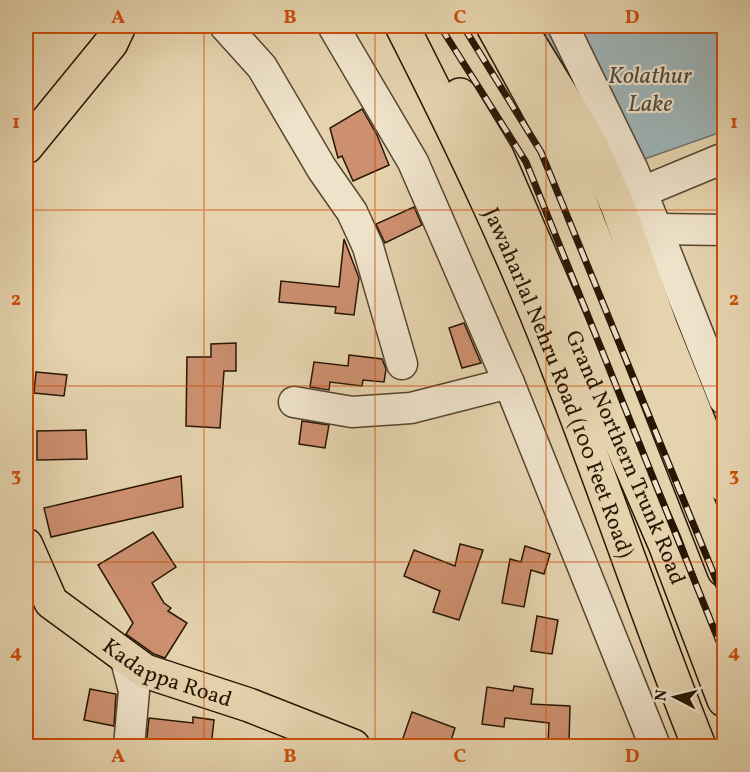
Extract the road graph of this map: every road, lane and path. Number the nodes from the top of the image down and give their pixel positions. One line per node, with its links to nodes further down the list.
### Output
1 (225, 26): 14 (street)
2 (333, 26): 15 (street)
3 (402, 26): 26 (main road, Jawaharlal Nehru Road (100 Feet Road))
4 (419, 26): 22 (main road, Grand Northern Trunk Road)
5 (493, 26): 20 (main road, Grand Northern Trunk Road)
6 (519, 26): 18 (main road)
7 (563, 26): 11 (street)
8 (120, 31): 9 (main road)
9 (26, 147)
10 (724, 158): 11 (street)
11 (642, 192): 12 (street)
12 (658, 229): 13 (street); 16 (street)
13 (724, 230)
14 (402, 364)
15 (509, 383): 17 (street); 25 (street)
16 (724, 399)
17 (294, 402)
18 (724, 485)
19 (26, 545): 21 (main road, Kadappa Road)
20 (724, 570)
21 (125, 656): 23 (street); 24 (main road, Kadappa Road)
22 (724, 700)
23 (129, 747)
24 (353, 747)
25 (655, 747)
26 (699, 747)

